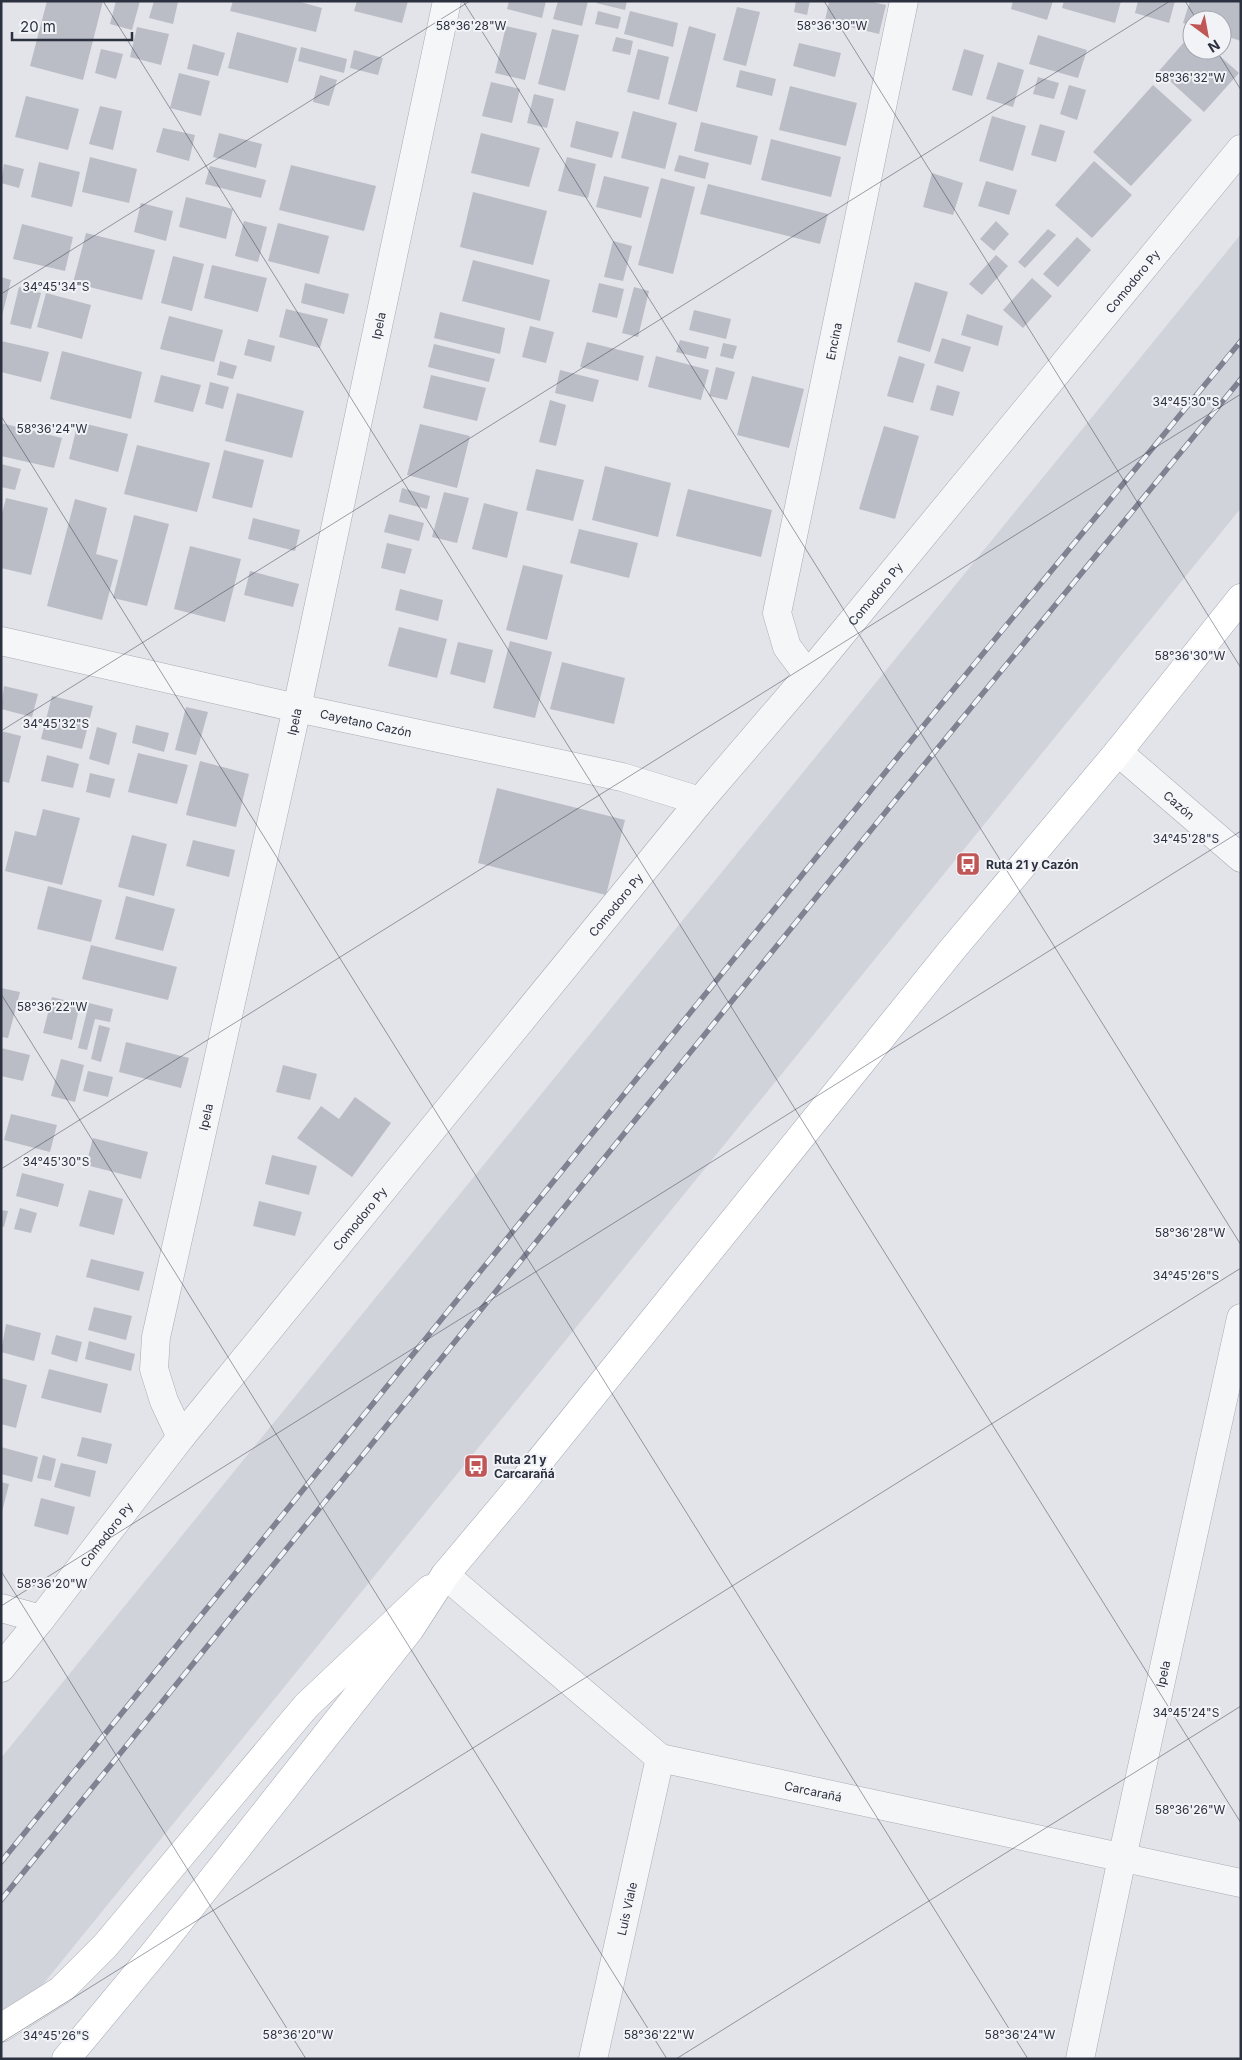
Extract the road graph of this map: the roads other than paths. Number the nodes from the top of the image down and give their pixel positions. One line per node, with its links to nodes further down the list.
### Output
1 (447, 1): 7 (street, Ipela)
2 (904, 1): 6 (street, Encina)
3 (1241, 149): 6 (street, Comodoro Py)
4 (1241, 598): 8 (main road)
5 (1, 641): 7 (street, Cayetano Cazón)
6 (808, 675): 9 (street, Comodoro Py)
7 (297, 708): 9 (street, Cayetano Cazón); 12 (street, Ipela)
8 (1118, 752): 10 (street, Cazón); 13 (main road)
9 (700, 801): 12 (street, Comodoro Py)
10 (1241, 858)
11 (1241, 1318): 18 (street, Ipela)
12 (181, 1437): 15 (street, Comodoro Py)
13 (445, 1574): 17 (street, Carcarañá); 20 (main road); 21 (main road)
14 (1, 1608): 15 (street)
15 (41, 1619): 16 (street, Comodoro Py)
16 (1, 1668)
17 (660, 1758): 18 (street, Carcarañá); 22 (street, Luis Viale)
18 (1122, 1858): 19 (street, Carcarañá); 23 (street, Ipela)
19 (1241, 1883)
20 (1, 2028)
21 (66, 2059)
22 (593, 2059)
23 (1080, 2059)

